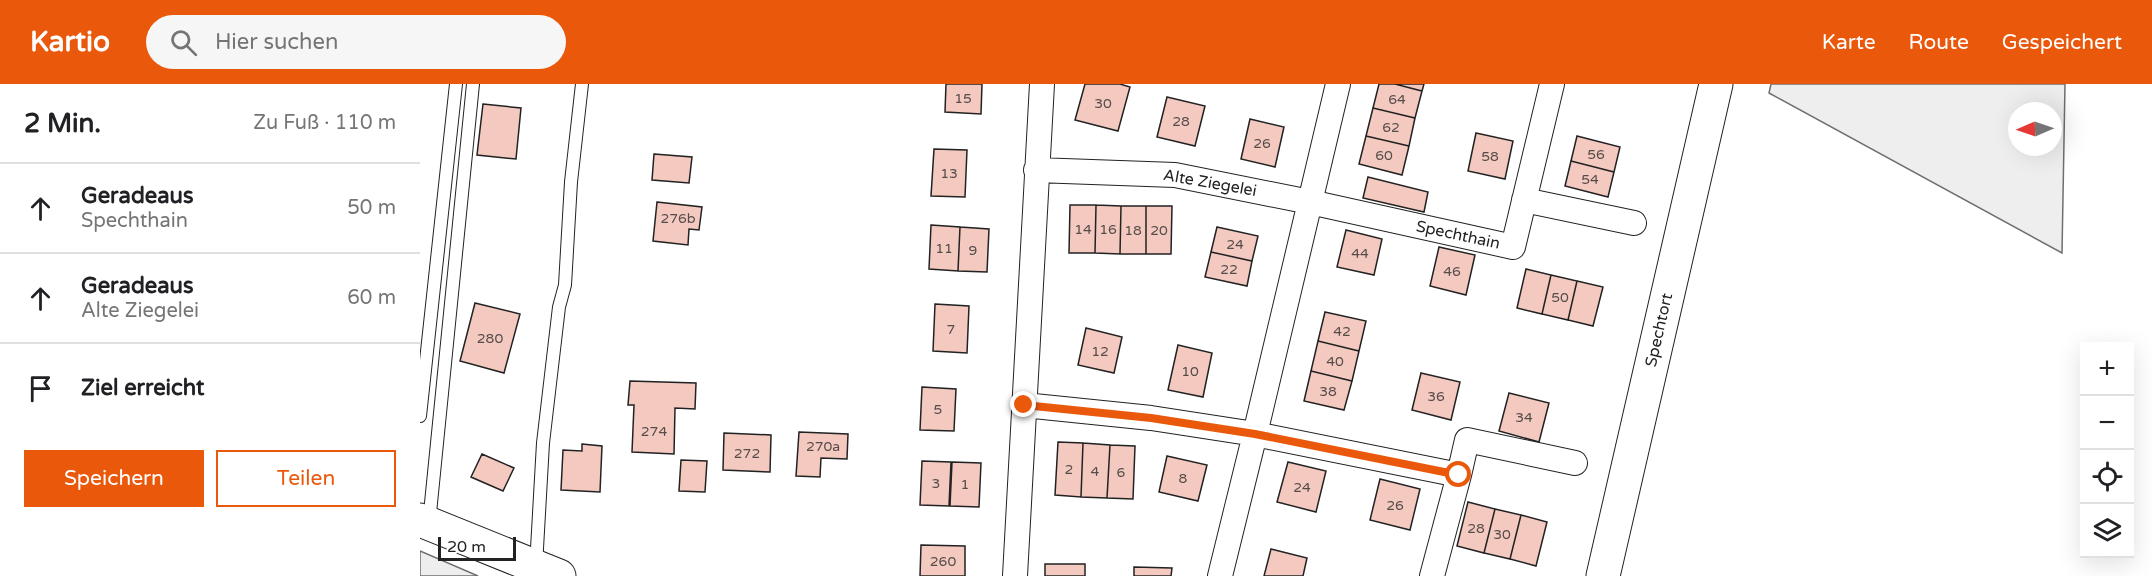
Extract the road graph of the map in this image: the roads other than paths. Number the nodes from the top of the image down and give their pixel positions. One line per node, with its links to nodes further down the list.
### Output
1 (456, 84): 13 (lane)
2 (473, 84): 17 (lane)
3 (582, 84): 18 (lane)
4 (1042, 84): 8 (street)
5 (1338, 84): 10 (street)
6 (1552, 84): 9 (street, Spechthain)
7 (1716, 84): 22 (street, Spechtort)
8 (1036, 170): 10 (street, Alte Ziegelei); 12 (street)
9 (1524, 200): 10 (street, Spechthain); 11 (street)
10 (1310, 202): 14 (street)
11 (1634, 223)
12 (1024, 405): 14 (street); 19 (street)
13 (420, 416)
14 (1255, 434): 16 (street); 20 (street)
15 (1575, 463): 16 (street)
16 (1459, 475): 21 (street)
17 (425, 522): 18 (street)
18 (547, 571)
19 (1015, 576)
20 (1220, 576)
21 (1431, 576)
22 (1603, 576)

